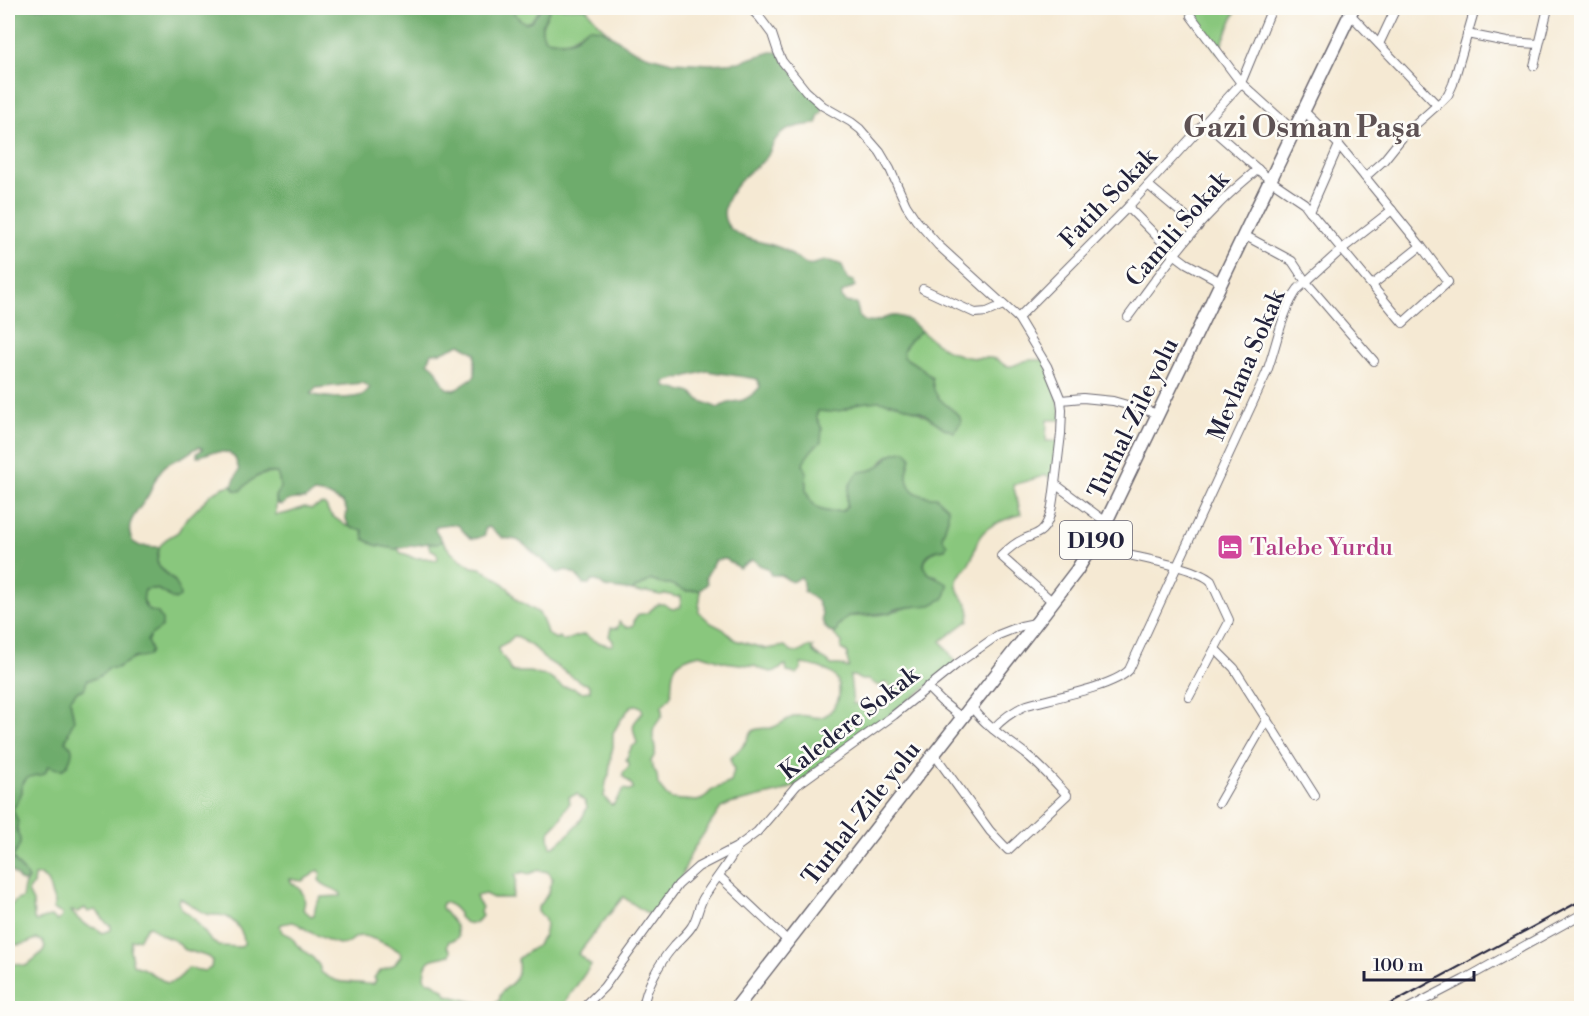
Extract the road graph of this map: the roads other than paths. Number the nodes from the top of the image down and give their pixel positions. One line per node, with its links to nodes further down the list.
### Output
1 (750, 8): 34 (street)
2 (1272, 8): 12 (street, Fatih Sokak)
3 (1396, 8): 9 (street)
4 (1475, 8): 8 (street)
5 (1548, 8): 10 (street)
6 (1351, 11): 9 (street); 14 (main road, Turhal-Zile yolu / D190)
7 (1191, 16): 12 (street)
8 (1467, 34): 10 (street); 13 (street)
9 (1379, 44): 13 (street)
10 (1539, 44): 11 (street)
11 (1534, 66)
12 (1241, 83): 15 (street, Fatih Sokak); 16 (street)
13 (1437, 105): 19 (street)
14 (1304, 111): 16 (main road, Turhal-Zile yolu / D190); 17 (street)
15 (1205, 123): 18 (street); 21 (street, Fatih Sokak)
16 (1294, 131): 20 (main road, Turhal-Zile yolu / D190)
17 (1339, 145): 19 (street); 24 (street)
18 (1258, 169): 20 (street); 25 (street, Camili Sokak)
19 (1365, 177): 23 (street)
20 (1270, 180): 24 (street); 26 (main road, Turhal-Zile yolu / D190)
21 (1148, 185): 22 (street, Fatih Sokak); 25 (street)
22 (1128, 207): 29 (street); 36 (street, Fatih Sokak)
23 (1392, 210): 27 (street); 28 (street, Mevlana Sokak)
24 (1310, 211): 28 (street)
25 (1198, 227): 29 (street, Camili Sokak)
26 (1244, 235): 30 (main road, Turhal-Zile yolu / D190); 31 (street)
27 (1421, 246): 32 (street); 32 (street)
28 (1342, 249): 31 (street, Mevlana Sokak); 32 (street)
29 (1174, 254): 30 (street); 35 (street, Camili Sokak)
30 (1221, 282): 39 (main road, Turhal-Zile yolu / D190)
31 (1306, 282): 37 (street); 43 (street, Mevlana Sokak)
32 (1372, 285)
33 (923, 289): 34 (street)
34 (1003, 305): 36 (street)
35 (1128, 317)
36 (1018, 318): 38 (street)
37 (1374, 360)
38 (1061, 400): 39 (street); 40 (street)
39 (1159, 414): 41 (main road, Turhal-Zile yolu / D190)
40 (1055, 484): 41 (street); 44 (street)
41 (1106, 522): 42 (main road, Turhal-Zile yolu / D190)
42 (1094, 544): 43 (street); 44 (main road, Turhal-Zile yolu / D190)
43 (1177, 567): 46 (street); 52 (street, Mevlana Sokak)
44 (1053, 602): 45 (main road, Turhal-Zile yolu / D190)
45 (1037, 623): 47 (street, Kaledere Sokak); 49 (main road, Turhal-Zile yolu / D190)
46 (1215, 649): 48 (street); 51 (street)
47 (927, 687): 50 (street); 56 (street, Kaledere Sokak)
48 (1189, 697)
49 (971, 706): 50 (main road, Turhal-Zile yolu / D190); 52 (street)
50 (962, 718): 53 (main road, Turhal-Zile yolu / D190)
51 (1267, 719): 54 (street); 55 (street)
52 (993, 729): 53 (street)
53 (934, 754): 59 (main road, Turhal-Zile yolu / D190)
54 (1315, 796)
55 (1219, 803)
56 (737, 847): 57 (street); 60 (street, Kaledere Sokak)
57 (719, 876): 59 (street); 61 (street)
58 (1581, 914): 63 (street)
59 (788, 941): 62 (main road, Turhal-Zile yolu / D190)
60 (583, 1008)
61 (643, 1008)
62 (736, 1008)
63 (1409, 1008)

